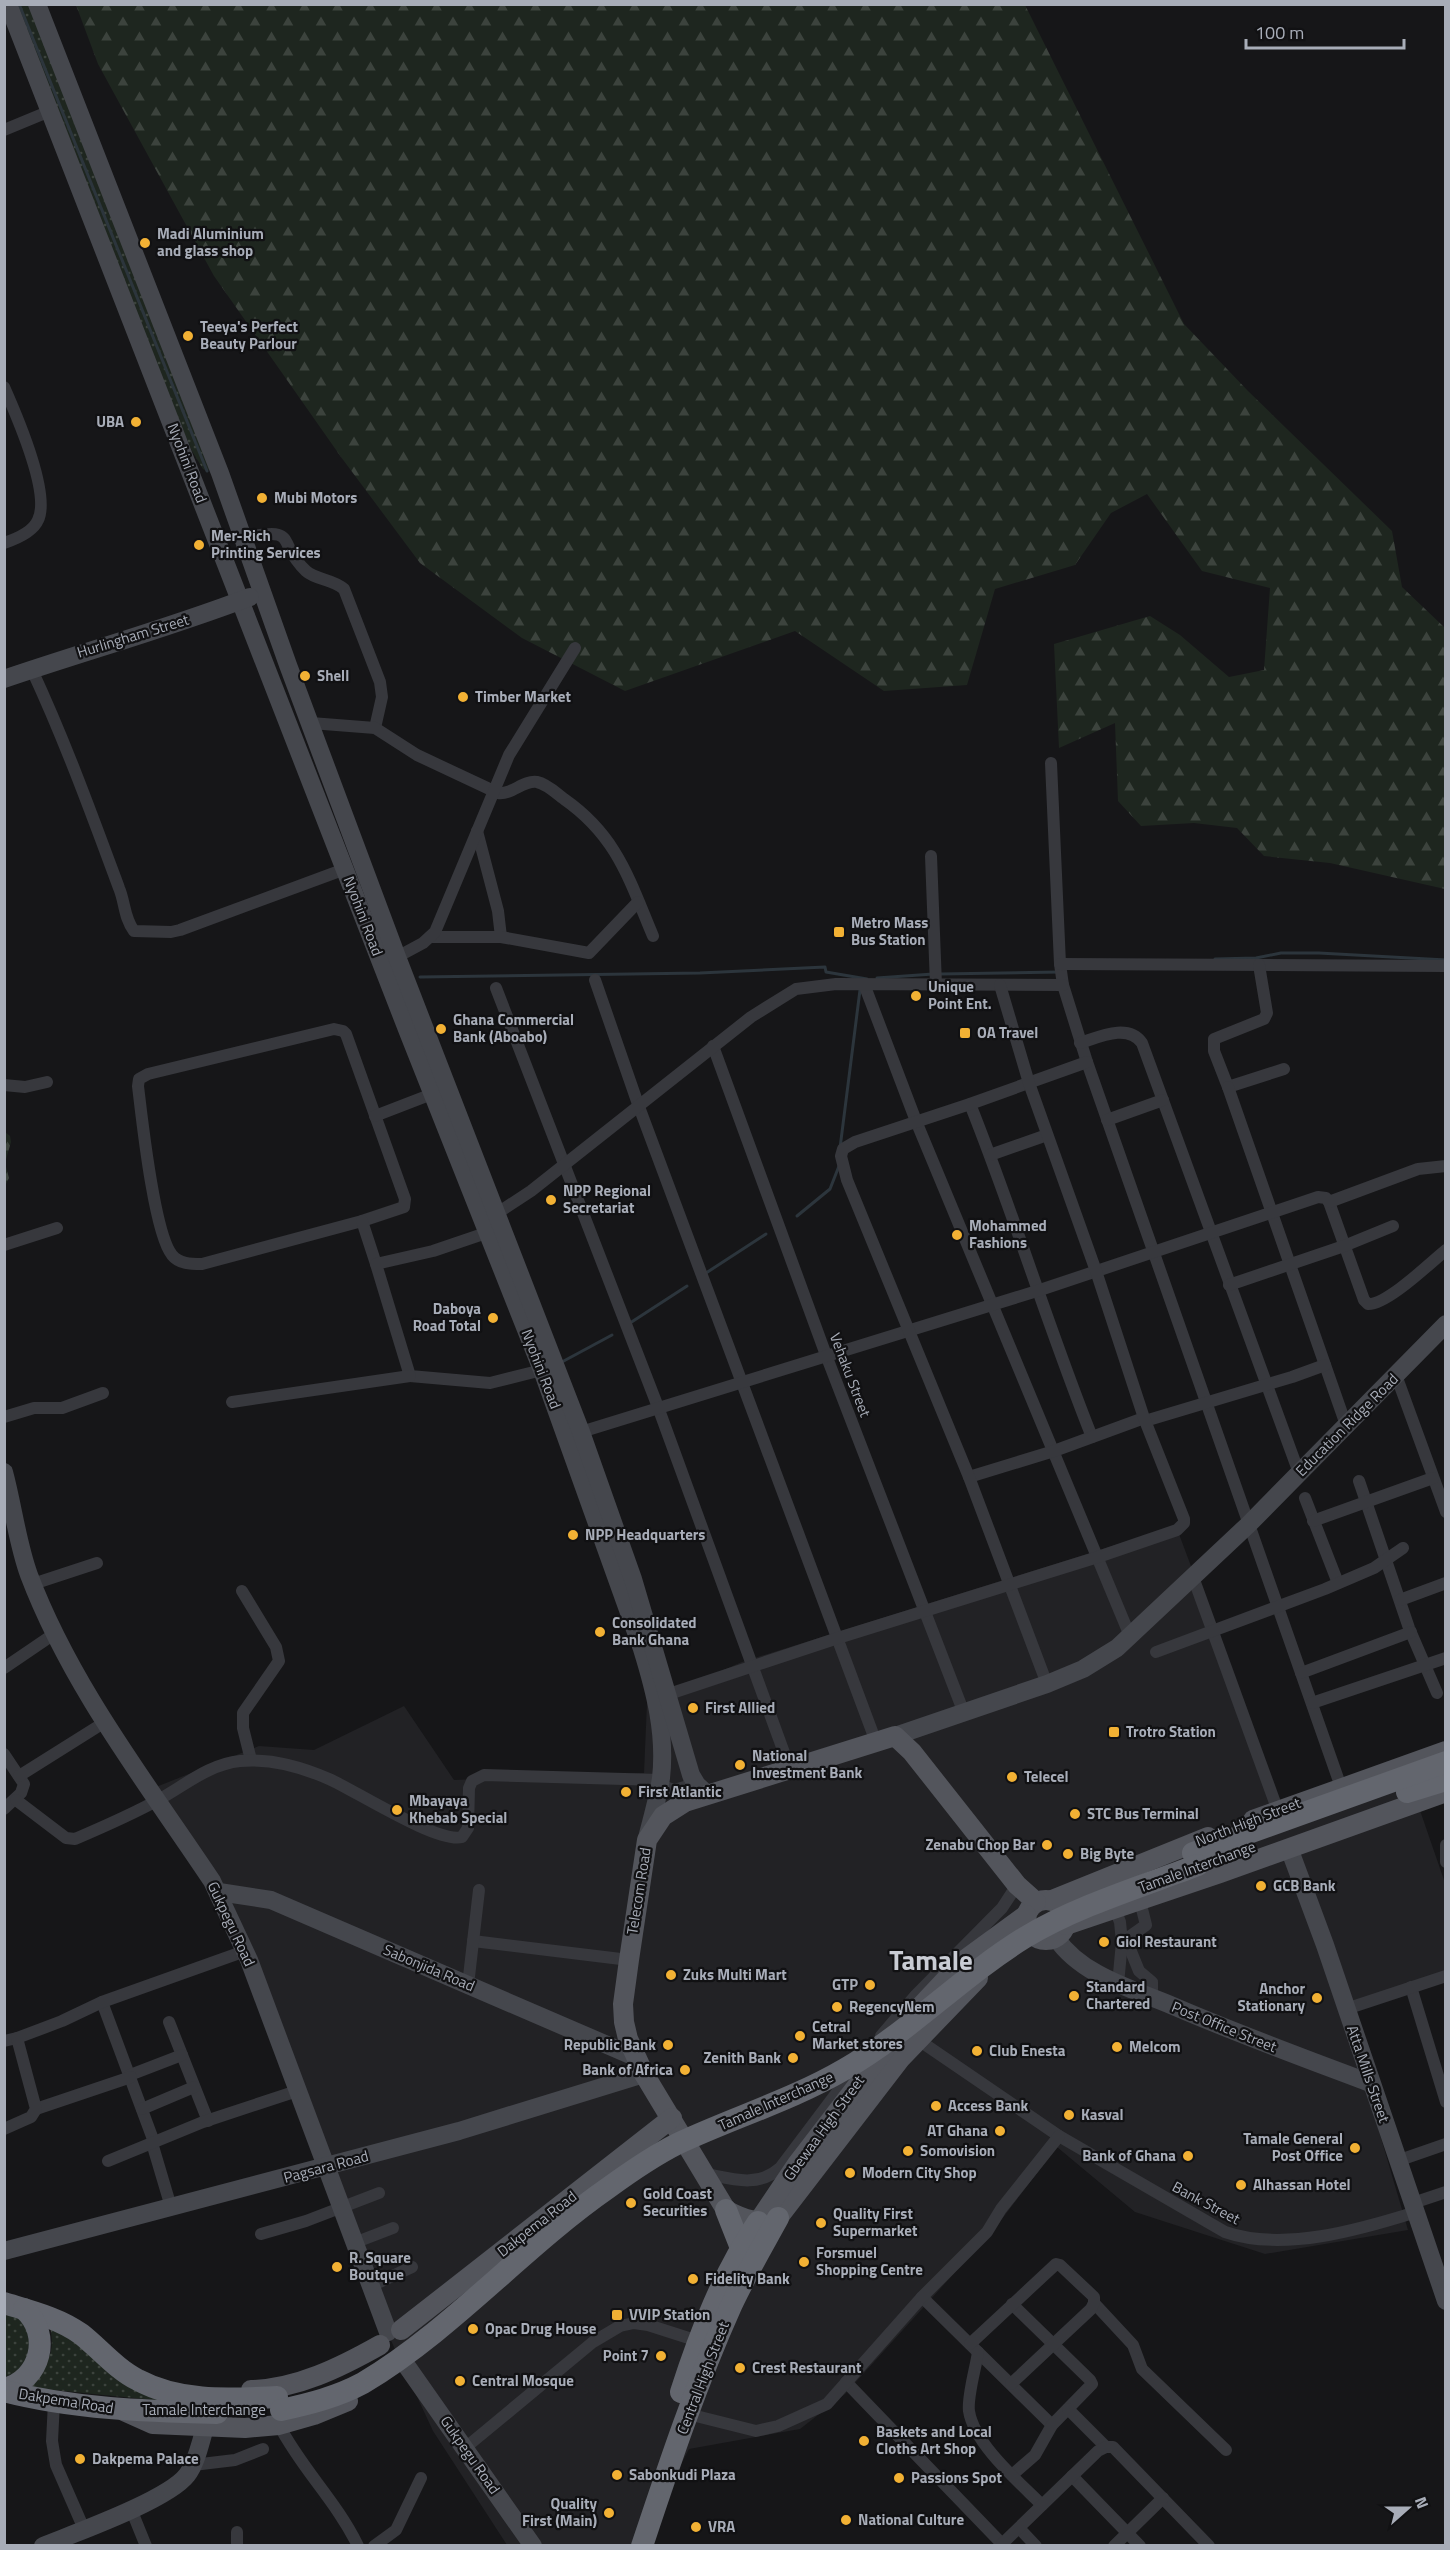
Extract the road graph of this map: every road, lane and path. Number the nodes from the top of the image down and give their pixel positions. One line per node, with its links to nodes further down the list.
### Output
1 (8, 4): 3 (street, Nyohini Road)
2 (37, 4): 6 (street, Nyohini Road)
3 (50, 111): 4 (street); 7 (street, Nyohini Road)
4 (4, 130)
5 (4, 387): 9 (street)
6 (220, 473): 7 (street); 8 (street, Nyohini Road)
7 (194, 482): 11 (street, Nyohini Road)
8 (243, 538): 10 (street, Nyohini Road); 16 (street)
9 (4, 543)
10 (261, 592): 11 (street, Hurlingham Street); 15 (street, Nyohini Road)
11 (240, 600): 13 (street, Hurlingham Street); 21 (street, Nyohini Road)
12 (575, 648): 18 (street)
13 (32, 670): 14 (street, Hurlingham Street); 21 (street)
14 (4, 679)
15 (311, 723): 16 (street); 26 (street, Nyohini Road)
16 (375, 728): 18 (street)
17 (1052, 763): 27 (street)
18 (492, 791): 19 (street); 22 (street)
19 (477, 831): 24 (street); 25 (street)
20 (931, 856): 32 (street)
21 (345, 869): 44 (street, Nyohini Road)
22 (639, 902): 23 (street); 24 (street)
23 (653, 936)
24 (501, 937): 25 (street)
25 (430, 938): 26 (street)
26 (397, 957): 56 (street, Nyohini Road)
27 (1060, 964): 28 (street); 34 (street)
28 (1259, 965): 29 (street); 43 (street)
29 (1446, 966)
30 (595, 980): 46 (street)
31 (864, 984): 32 (street); 37 (street); 50 (street)
32 (936, 985): 33 (street)
33 (1000, 985): 34 (street); 41 (street)
34 (1063, 985): 36 (street)
35 (496, 988): 53 (street)
36 (1080, 1043): 38 (street); 45 (street)
37 (713, 1046): 46 (street); 75 (street, Vehaku Street)
38 (1087, 1062): 41 (street); 49 (street)
39 (1284, 1069): 43 (street)
40 (47, 1082): 42 (street)
41 (1029, 1083): 47 (street); 51 (street)
42 (4, 1085)
43 (1228, 1087): 57 (street)
44 (432, 1094): 48 (street); 61 (street, Nyohini Road)
45 (1163, 1100): 49 (street); 62 (street)
46 (638, 1104): 53 (street); 80 (street)
47 (970, 1104): 50 (street); 52 (street)
48 (375, 1116): 58 (street); 58 (street)
49 (1107, 1120): 66 (street)
50 (916, 1121): 72 (street); 74 (street)
51 (1047, 1135): 52 (street); 69 (street)
52 (990, 1155): 71 (street)
53 (564, 1162): 56 (street); 85 (street)
54 (1446, 1166): 55 (street)
55 (1329, 1202): 57 (street); 64 (street)
56 (496, 1214): 89 (street, Nyohini Road)
57 (1272, 1214): 62 (street); 68 (street)
58 (362, 1221): 67 (street)
59 (1393, 1226): 64 (street)
60 (57, 1228): 63 (street)
61 (486, 1233): 67 (street); 77 (street, Nyohini Road)
62 (1210, 1233): 66 (street); 70 (street)
63 (4, 1245)
64 (1344, 1246): 65 (street); 68 (street)
65 (1446, 1250)
66 (1153, 1252): 69 (street); 83 (street)
67 (376, 1264): 79 (street)
68 (1290, 1264): 70 (street); 76 (street)
69 (1096, 1271): 71 (street); 87 (street)
70 (1229, 1285): 81 (street)
71 (1037, 1291): 72 (street); 90 (street)
72 (993, 1305): 74 (street); 91 (street)
73 (1446, 1324): 78 (street, Education Ridge Road)
74 (910, 1329): 75 (street); 94 (street)
75 (826, 1355): 80 (street); 114 (street, Vehaku Street)
76 (1325, 1365): 81 (street); 88 (street)
77 (542, 1370): 79 (street); 141 (street, Nyohini Road)
78 (1396, 1375): 88 (street, Education Ridge Road); 95 (street)
79 (410, 1376): 84 (street)
80 (740, 1382): 85 (street); 119 (street)
81 (1266, 1384): 83 (street); 93 (street)
82 (103, 1393): 86 (street)
83 (1206, 1401): 87 (street); 101 (street)
84 (232, 1402)
85 (658, 1407): 89 (street); 123 (street)
86 (4, 1416)
87 (1144, 1420): 90 (street); 103 (street)
88 (1346, 1425): 93 (street, Education Ridge Road)
89 (581, 1432): 128 (street, Nyohini Road)
90 (1092, 1437): 91 (street)
91 (1054, 1451): 94 (street); 103 (street)
92 (4, 1472): 109 (street, Gukpegu Road)
93 (1299, 1473): 101 (street, Education Ridge Road)
94 (969, 1477): 110 (street)
95 (1433, 1478): 98 (street); 99 (street)
96 (1359, 1481): 98 (street)
97 (1305, 1498): 100 (street)
98 (1367, 1503): 100 (street); 104 (street)
99 (1446, 1512)
100 (1314, 1521): 107 (street)
101 (1248, 1525): 106 (street, Education Ridge Road); 113 (street)
102 (1403, 1548): 104 (street)
103 (1098, 1557): 110 (street); 118 (street)
104 (1387, 1560): 107 (street); 112 (street)
105 (97, 1563): 109 (street)
106 (1193, 1577): 115 (street); 118 (street, Education Ridge Road)
107 (1338, 1583): 113 (street)
108 (1446, 1583): 112 (street)
109 (33, 1584): 117 (street, Gukpegu Road)
110 (1010, 1585): 114 (street); 126 (street)
111 (242, 1592): 136 (street)
112 (1400, 1600): 116 (street)
113 (1277, 1608): 115 (street); 125 (street)
114 (924, 1611): 119 (street); 130 (street, Vehaku Street)
115 (1212, 1631): 120 (street); 149 (street)
116 (1411, 1632): 122 (street); 125 (street)
117 (54, 1634): 124 (street); 131 (street, Gukpegu Road)
118 (1130, 1636): 126 (street, Education Ridge Road)
119 (838, 1638): 123 (street); 133 (street)
120 (1156, 1652)
121 (1446, 1658): 122 (street)
122 (1426, 1665): 127 (street); 129 (street)
123 (752, 1666): 128 (street); 138 (street)
124 (4, 1668)
125 (1301, 1673): 129 (street)
126 (1047, 1684): 130 (street, Education Ridge Road)
127 (1437, 1693)
128 (669, 1695): 139 (street, Nyohini Road)
129 (1312, 1703): 143 (street)
130 (964, 1713): 132 (street, Education Ridge Road)
131 (105, 1722): 140 (street); 147 (street, Gukpegu Road)
132 (895, 1736): 133 (main road, Telecom Road); 155 (main road)
133 (876, 1742): 138 (main road, Telecom Road)
134 (1446, 1751): 143 (main road, North High Street)
135 (4, 1754): 140 (street)
136 (251, 1760): 141 (street); 147 (street)
137 (1446, 1762): 153 (highway, Tamale Interchange)
138 (790, 1768): 145 (main road, Telecom Road)
139 (692, 1775): 141 (street); 145 (street, Nyohini Road)
140 (19, 1776): 146 (street)
141 (660, 1780): 150 (street, Nyohini Road)
142 (1446, 1780): 153 (highway, Tamale Interchange)
143 (1341, 1787): 149 (main road, North High Street)
144 (1446, 1792): 152 (main road)
145 (708, 1795): 150 (main road, Telecom Road)
146 (15, 1800): 147 (street); 148 (street)
147 (158, 1800): 157 (street, Gukpegu Road)
148 (4, 1809)
149 (1278, 1810): 159 (main road, North High Street)
150 (647, 1840): 165 (main road, Telecom Road)
151 (1446, 1845): 154 (street)
152 (1289, 1848): 158 (main road); 172 (street, Atta Mills Street)
153 (1196, 1859): 227 (highway, Tamale Interchange, bridge)
154 (1446, 1862)
155 (1017, 1885): 159 (main road); 195 (street)
156 (479, 1890): 163 (street)
157 (219, 1892): 164 (street, Gukpegu Road); 168 (street, Sabonjida Road)
158 (1140, 1901): 160 (main road); 162 (street)
159 (1038, 1906): 161 (main road); 161 (main road); 202 (main road, Gbewaa High Street)
160 (1115, 1909): 161 (main road); 162 (street)
161 (1053, 1933): 167 (street, Post Office Street); 174 (main road, Gbewaa High Street)
162 (1124, 1940): 167 (street); 170 (street)
163 (473, 1941): 165 (street); 168 (street)
164 (245, 1951): 171 (street); 181 (street, Gukpegu Road)
165 (628, 1959): 177 (main road, Telecom Road)
166 (1446, 1976): 169 (street)
167 (1118, 1984): 170 (street, Post Office Street)
168 (468, 1985): 177 (street, Sabonjida Road)
169 (1411, 1987): 172 (street); 182 (street)
170 (1152, 1997): 179 (street, Post Office Street)
171 (102, 2002): 175 (street); 178 (street)
172 (1346, 2009): 179 (street, Atta Mills Street)
173 (169, 2022): 176 (street)
174 (917, 2039): 188 (street, Bank Street); 202 (main road, Gbewaa High Street)
175 (11, 2040): 183 (street)
176 (182, 2055): 178 (street); 180 (street)
177 (640, 2066): 185 (main road, Telecom Road); 194 (street, Pagsara Road)
178 (130, 2076): 183 (street); 184 (street)
179 (1370, 2083): 193 (street, Atta Mills Street)
180 (194, 2087): 184 (street); 186 (street)
181 (297, 2091): 186 (street); 194 (street, Gukpegu Road)
182 (1446, 2102)
183 (36, 2109): 187 (street)
184 (142, 2109): 189 (street)
185 (672, 2118): 190 (main road, Telecom Road); 215 (main road, Dakpema Road)
186 (208, 2121): 189 (street)
187 (4, 2129)
188 (1059, 2136): 200 (street, Bank Street); 210 (street)
189 (153, 2143): 192 (street); 198 (street)
190 (688, 2144): 195 (main road, Telecom Road); 219 (main road, Dakpema Road)
191 (1446, 2144): 193 (street)
192 (108, 2161)
193 (1397, 2161): 200 (street, Atta Mills Street)
194 (325, 2167): 198 (street, Pagsara Road); 199 (street, Gukpegu Road)
195 (706, 2174): 201 (main road, Telecom Road)
196 (1446, 2192): 200 (street, Bank Street)
197 (379, 2193): 199 (street)
198 (171, 2207): 207 (street, Pagsara Road)
199 (341, 2208): 204 (street); 205 (street, Gukpegu Road)
200 (1414, 2208): 211 (street, Atta Mills Street)
201 (726, 2210): 202 (main road); 206 (highway)
202 (768, 2220): 206 (highway, Central High Street); 228 (highway, Central High Street)
203 (393, 2228): 205 (street)
204 (261, 2234)
205 (354, 2243): 209 (street, Gukpegu Road)
206 (741, 2248): 216 (highway, Central High Street)
207 (4, 2251)
208 (412, 2267): 209 (street)
209 (371, 2286): 215 (street, Gukpegu Road)
210 (922, 2297): 218 (street); 221 (street)
211 (1446, 2301)
212 (1095, 2302): 213 (street); 217 (street); 234 (street)
213 (1012, 2304): 217 (street); 218 (street)
214 (14, 2306): 220 (highway, Dakpema Road); 223 (highway)
215 (390, 2336): 219 (main road); 219 (main road); 220 (main road, Dakpema Road)
216 (698, 2341): 232 (street); 253 (highway, Central High Street)
217 (1052, 2345): 222 (street); 225 (street)
218 (974, 2348): 222 (street); 236 (street)
219 (406, 2361): 227 (main road, Dakpema Road); 232 (street, Gukpegu Road)
220 (140, 2382): 227 (highway, Tamale Interchange)
221 (846, 2382): 228 (street); 246 (street)
222 (1011, 2384): 229 (street)
223 (4, 2390): 224 (highway, Dakpema Road)
224 (54, 2402): 226 (highway, Dakpema Road); 243 (street)
225 (1068, 2409): 229 (street); 231 (street)
226 (121, 2410): 227 (highway, Tamale Interchange); 230 (main road, Dakpema Road)
227 (279, 2411): 230 (main road, Dakpema Road); 250 (street)
228 (688, 2414): 254 (highway, Central High Street)
229 (1052, 2425): 236 (street)
230 (205, 2428): 235 (street)
231 (1106, 2447): 237 (street); 239 (street)
232 (465, 2448): 252 (street, Gukpegu Road)
233 (263, 2449): 235 (street)
234 (1226, 2450)
235 (194, 2465): 241 (street)
236 (1012, 2475): 240 (street)
237 (1072, 2476): 240 (street); 245 (street)
238 (421, 2478): 251 (street)
239 (1162, 2498): 245 (street); 258 (street)
240 (1042, 2505): 242 (street)
241 (131, 2509): 243 (street); 248 (street)
242 (1019, 2528): 246 (street); 255 (street)
243 (84, 2529): 247 (street)
244 (237, 2532): 249 (street)
245 (1127, 2532): 256 (street); 257 (street)
246 (1003, 2545)
247 (43, 2546)
248 (146, 2546)
249 (237, 2546)
250 (358, 2546)
251 (374, 2546)
252 (532, 2546)
253 (630, 2546)
254 (642, 2546)
255 (1036, 2546)
256 (1114, 2546)
257 (1140, 2546)
258 (1209, 2546)

